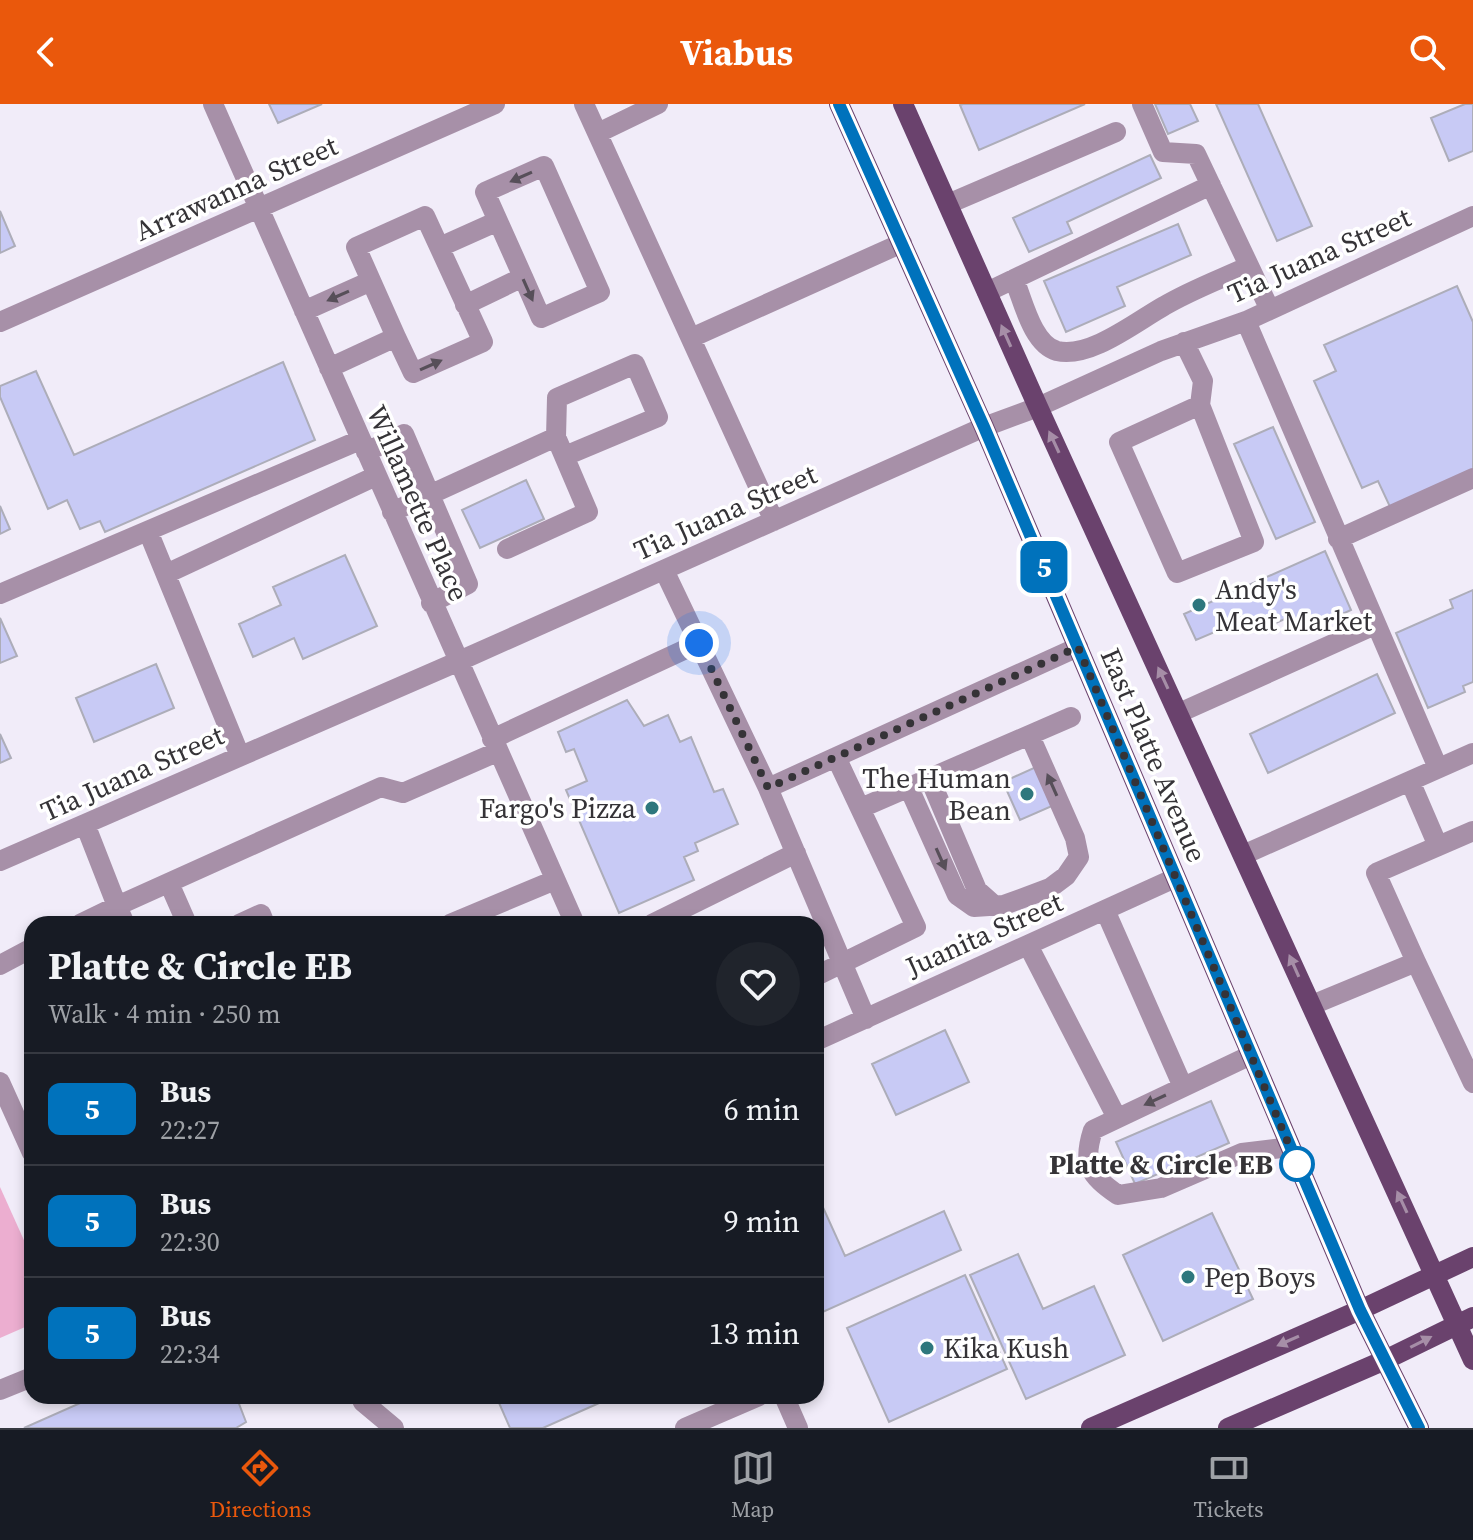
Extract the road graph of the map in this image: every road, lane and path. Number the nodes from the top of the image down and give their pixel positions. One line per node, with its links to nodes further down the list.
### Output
1 (213, 104): 12 (street, Willamette Place)
2 (495, 104): 12 (street, Arrawanna Street)
3 (584, 104): 9 (street)
4 (658, 104): 9 (street)
5 (839, 104): 15 (main road, East Platte Avenue)
6 (903, 104): 11 (main road, East Platte Avenue)
7 (1142, 104): 10 (street)
8 (1116, 132): 11 (street)
9 (598, 133): 29 (street)
10 (1211, 185): 17 (street); 19 (street)
11 (948, 204): 21 (main road, East Platte Avenue)
12 (260, 209): 24 (street, Willamette Place); 27 (street, Arrawanna Street)
13 (1473, 216): 23 (street, Tia Juana Street)
14 (498, 221): 16 (street); 18 (street); 18 (street, one-way to 14)
15 (902, 243): 29 (street); 35 (main road, East Platte Avenue)
16 (440, 247): 20 (street); 22 (street)
17 (1249, 266): 23 (street); 25 (street)
18 (523, 277): 22 (street)
19 (1014, 279): 21 (street); 25 (street)
20 (371, 281): 24 (street, one-way to 24); 28 (street)
21 (987, 292): 34 (main road, East Platte Avenue, one-way to 21)
22 (465, 305): 28 (street, one-way to 22)
23 (1270, 310): 26 (street, Tia Juana Street)
24 (304, 311): 32 (street, Willamette Place)
25 (1146, 318): 31 (street)
26 (1246, 321): 30 (street, Tia Juana Street); 45 (street)
27 (0, 322)
28 (396, 337): 32 (street)
29 (691, 338): 43 (street)
30 (1184, 342): 31 (street, Tia Juana Street); 33 (street)
31 (1161, 351): 34 (street, Tia Juana Street)
32 (329, 368): 37 (street, Willamette Place)
33 (1200, 405): 33 (street)
34 (1038, 407): 35 (street, Tia Juana Street); 55 (main road, East Platte Avenue, one-way to 34)
35 (984, 427): 43 (street, Tia Juana Street); 53 (main road, East Platte Avenue)
36 (556, 437): 38 (street); 38 (street); 41 (street)
37 (363, 446): 39 (street, Willamette Place); 41 (street); 44 (street)
38 (565, 456): 46 (street)
39 (376, 476): 42 (street, Willamette Place); 48 (street)
40 (1473, 478): 45 (street)
41 (431, 494): 42 (street); 50 (street)
42 (392, 512): 50 (street, Willamette Place)
43 (774, 521): 47 (street, Tia Juana Street)
44 (148, 531): 48 (street); 49 (street)
45 (1338, 539): 51 (street)
46 (507, 549)
47 (664, 570): 52 (street); 54 (street, Tia Juana Street)
48 (166, 574): 60 (street)
49 (0, 594)
50 (431, 603): 54 (street, Willamette Place)
51 (1375, 625): 55 (street); 62 (street)
52 (699, 643): 58 (street); 65 (street)
53 (1078, 647): 61 (street); 74 (main road, East Platte Avenue)
54 (457, 662): 58 (street, Willamette Place); 60 (street, Tia Juana Street)
55 (1179, 713): 72 (main road, East Platte Avenue)
56 (1071, 717): 57 (street)
57 (1030, 736): 63 (street); 77 (street, one-way to 57)
58 (494, 746): 75 (street, Willamette Place); 76 (street)
59 (1473, 753): 62 (street)
60 (240, 756): 68 (street, Tia Juana Street)
61 (836, 757): 65 (street); 67 (street)
62 (1438, 768): 64 (street)
63 (930, 779): 66 (street); 77 (street)
64 (1410, 781): 70 (street); 72 (street)
65 (768, 788): 71 (street)
66 (909, 788): 67 (street); 77 (street, one-way to 77)
67 (861, 808): 89 (street)
68 (85, 824): 73 (street, Tia Juana Street); 79 (street)
69 (1473, 831): 70 (street)
70 (1438, 846): 88 (street)
71 (796, 853): 83 (street); 84 (street)
72 (1243, 855): 92 (main road, East Platte Avenue, one-way to 72)
73 (0, 861)
74 (1175, 878): 78 (street, Juanita Street); 95 (main road, East Platte Avenue)
75 (555, 880): 81 (street); 82 (street, Willamette Place)
76 (169, 883): 79 (street); 80 (street)
77 (995, 906)
78 (1105, 910): 86 (street, Juanita Street); 98 (street)
79 (121, 915)
80 (183, 916)
81 (469, 916)
82 (571, 916)
83 (668, 916)
84 (822, 916)
85 (824, 920): 89 (street)
86 (1028, 945): 93 (street, Juanita Street); 99 (street)
87 (24, 952): 90 (street)
88 (1416, 962): 92 (street); 97 (street)
89 (842, 963): 91 (street); 93 (street)
90 (0, 965)
91 (824, 972)
92 (1312, 1005): 103 (main road, East Platte Avenue, one-way to 92)
93 (866, 1019): 94 (street, Juanita Street)
94 (824, 1037)
95 (1251, 1055): 98 (street); 101 (main road, East Platte Avenue)
96 (0, 1082): 100 (street)
97 (1473, 1083)
98 (1183, 1087): 99 (street, one-way to 99)
99 (1117, 1118): 101 (street)
100 (24, 1135)
101 (1290, 1147): 104 (main road, East Platte Avenue)
102 (1473, 1257): 103 (main road)
103 (1434, 1273): 104 (main road); 105 (main road, East Platte Avenue)
104 (1360, 1310): 106 (main road, East Platte Avenue); 116 (main road, one-way to 116)
105 (1465, 1320): 106 (main road, one-way to 105); 107 (main road, East Platte Avenue)
106 (1385, 1360): 117 (main road); 118 (main road, East Platte Avenue)
107 (1473, 1360)
108 (24, 1380): 109 (street)
109 (0, 1390)
110 (365, 1404): 113 (street)
111 (740, 1404): 114 (street)
112 (788, 1404): 115 (street)
113 (394, 1428)
114 (685, 1428)
115 (798, 1428)
116 (1091, 1428)
117 (1228, 1428)
118 (1419, 1428)

